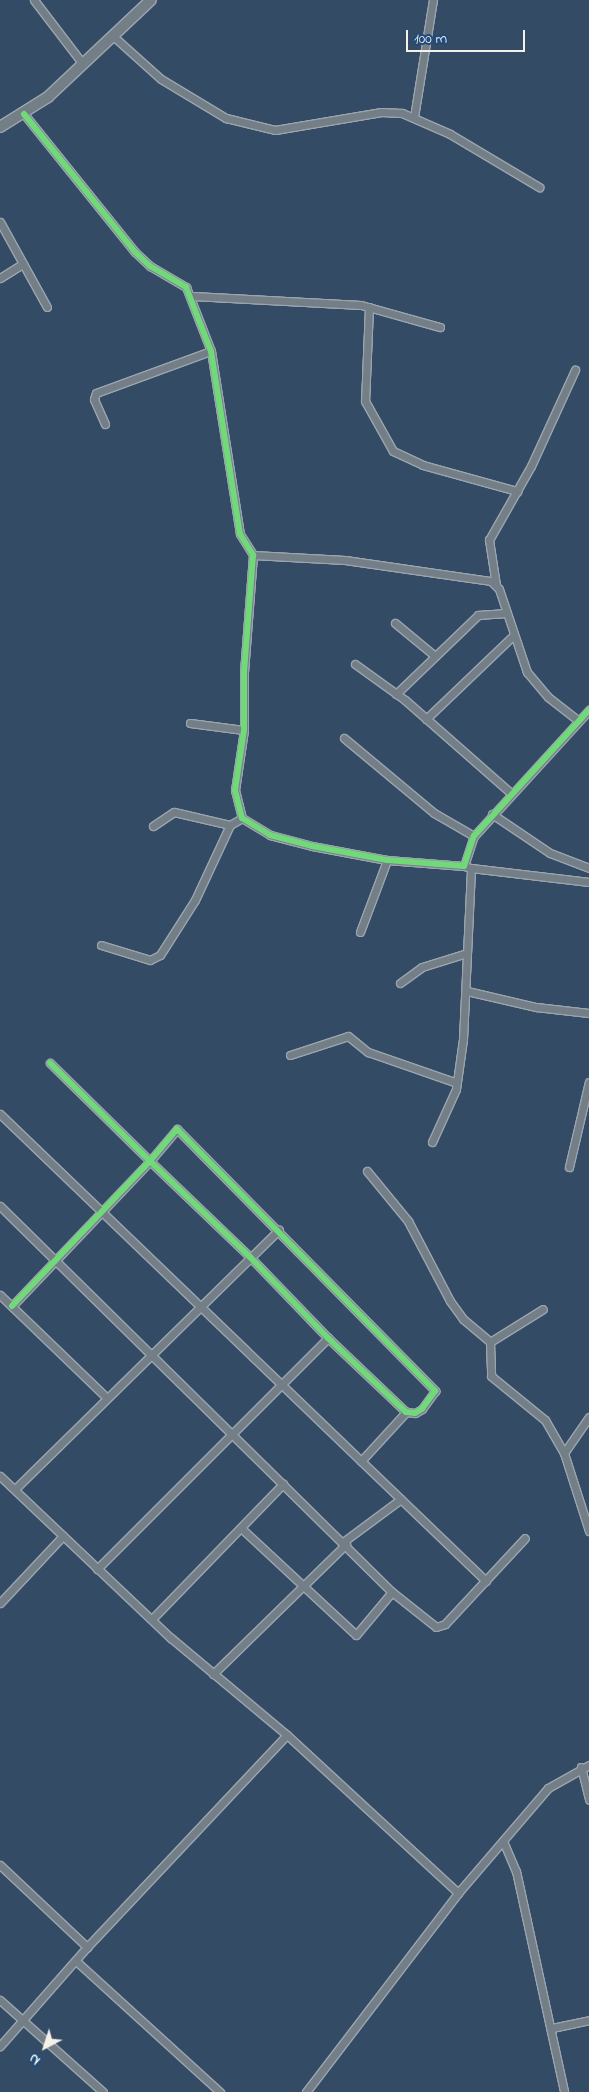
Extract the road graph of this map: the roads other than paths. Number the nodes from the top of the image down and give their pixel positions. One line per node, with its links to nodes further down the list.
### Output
1 (34, 0): 5 (street)
2 (152, 0): 4 (street)
3 (433, 0): 7 (street)
4 (113, 36): 5 (street); 7 (street)
5 (83, 64): 6 (street)
6 (24, 114): 8 (street); 13 (street)
7 (414, 117): 9 (street)
8 (0, 127)
9 (539, 187)
10 (0, 222): 11 (street)
11 (22, 265): 12 (street); 14 (street)
12 (0, 278)
13 (193, 296): 15 (street); 17 (street)
14 (47, 307)
15 (370, 307): 16 (street); 20 (street)
16 (440, 327)
17 (212, 351): 19 (street); 21 (street)
18 (575, 370): 20 (street)
19 (105, 424)
20 (517, 491): 22 (street)
21 (253, 555): 22 (street); 33 (street)
22 (496, 585): 23 (street)
23 (506, 613): 25 (street); 26 (street)
24 (395, 623): 26 (street)
25 (512, 636): 30 (street); 31 (street)
26 (435, 656): 28 (street)
27 (355, 664): 28 (street)
28 (396, 694): 30 (street)
29 (589, 710): 31 (street)
30 (426, 719): 35 (street)
31 (578, 720): 35 (street)
32 (190, 723): 33 (street)
33 (244, 730): 37 (street)
34 (344, 738): 40 (street)
35 (511, 793): 36 (street)
36 (492, 814): 40 (street); 43 (street)
37 (242, 818): 38 (street); 41 (street)
38 (230, 825): 39 (street); 46 (street)
39 (153, 826)
40 (474, 836): 42 (street)
41 (387, 860): 42 (street); 45 (street)
42 (468, 867): 44 (street); 47 (street)
43 (589, 868)
44 (589, 882)
45 (360, 932)
46 (101, 945)
47 (466, 953): 48 (street); 49 (street)
48 (400, 982)
49 (467, 991): 50 (street); 54 (street)
50 (588, 1010)
51 (290, 1055): 54 (street)
52 (50, 1063): 57 (street)
53 (589, 1082): 58 (street)
54 (457, 1083): 56 (street)
55 (0, 1114): 61 (street)
56 (432, 1142)
57 (150, 1161): 61 (street); 62 (street); 63 (street)
58 (569, 1167)
59 (367, 1171): 70 (street)
60 (0, 1206): 64 (street)
61 (101, 1212): 64 (street); 66 (street)
62 (279, 1230): 63 (street); 74 (street)
63 (249, 1256): 66 (street); 69 (street)
64 (54, 1260): 67 (street); 71 (street)
65 (0, 1295): 67 (street)
66 (200, 1305): 71 (street); 72 (street)
67 (12, 1306): 73 (street)
68 (543, 1310): 70 (street)
69 (328, 1338): 72 (street); 74 (street)
70 (490, 1342): 77 (street)
71 (150, 1353): 73 (street); 76 (street)
72 (281, 1384): 76 (street); 78 (street)
73 (106, 1396): 81 (street)
74 (406, 1412): 78 (street)
75 (589, 1417): 77 (street)
76 (229, 1433): 80 (street); 88 (street)
77 (564, 1453): 84 (street)
78 (361, 1461): 82 (street)
79 (0, 1476): 81 (street)
80 (283, 1484): 83 (street); 87 (street)
81 (15, 1489): 85 (street)
82 (400, 1499): 87 (street); 89 (street)
83 (241, 1528): 90 (street); 93 (street)
84 (589, 1532)
85 (63, 1536): 88 (street); 92 (street)
86 (525, 1538): 89 (street)
87 (344, 1543): 90 (street); 91 (street)
88 (97, 1569): 93 (street)
89 (486, 1581): 91 (street)
90 (304, 1586): 91 (street); 94 (street)
91 (392, 1592)
92 (0, 1603)
93 (153, 1618): 94 (street)
94 (213, 1674): 95 (street)
95 (288, 1735): 101 (street); 102 (street)
96 (589, 1765): 97 (street)
97 (581, 1767): 98 (street); 99 (street)
98 (589, 1800)
99 (503, 1841): 101 (street); 107 (street)
100 (0, 1865): 102 (street)
101 (458, 1893): 111 (street)
102 (87, 1947): 103 (street)
103 (76, 1961): 105 (street); 110 (street)
104 (0, 2000): 105 (street)
105 (23, 2020): 108 (street); 109 (street)
106 (589, 2020): 107 (street)
107 (552, 2028): 112 (street)
108 (0, 2046)
109 (103, 2092)
110 (220, 2092)
111 (306, 2092)
112 (564, 2092)

